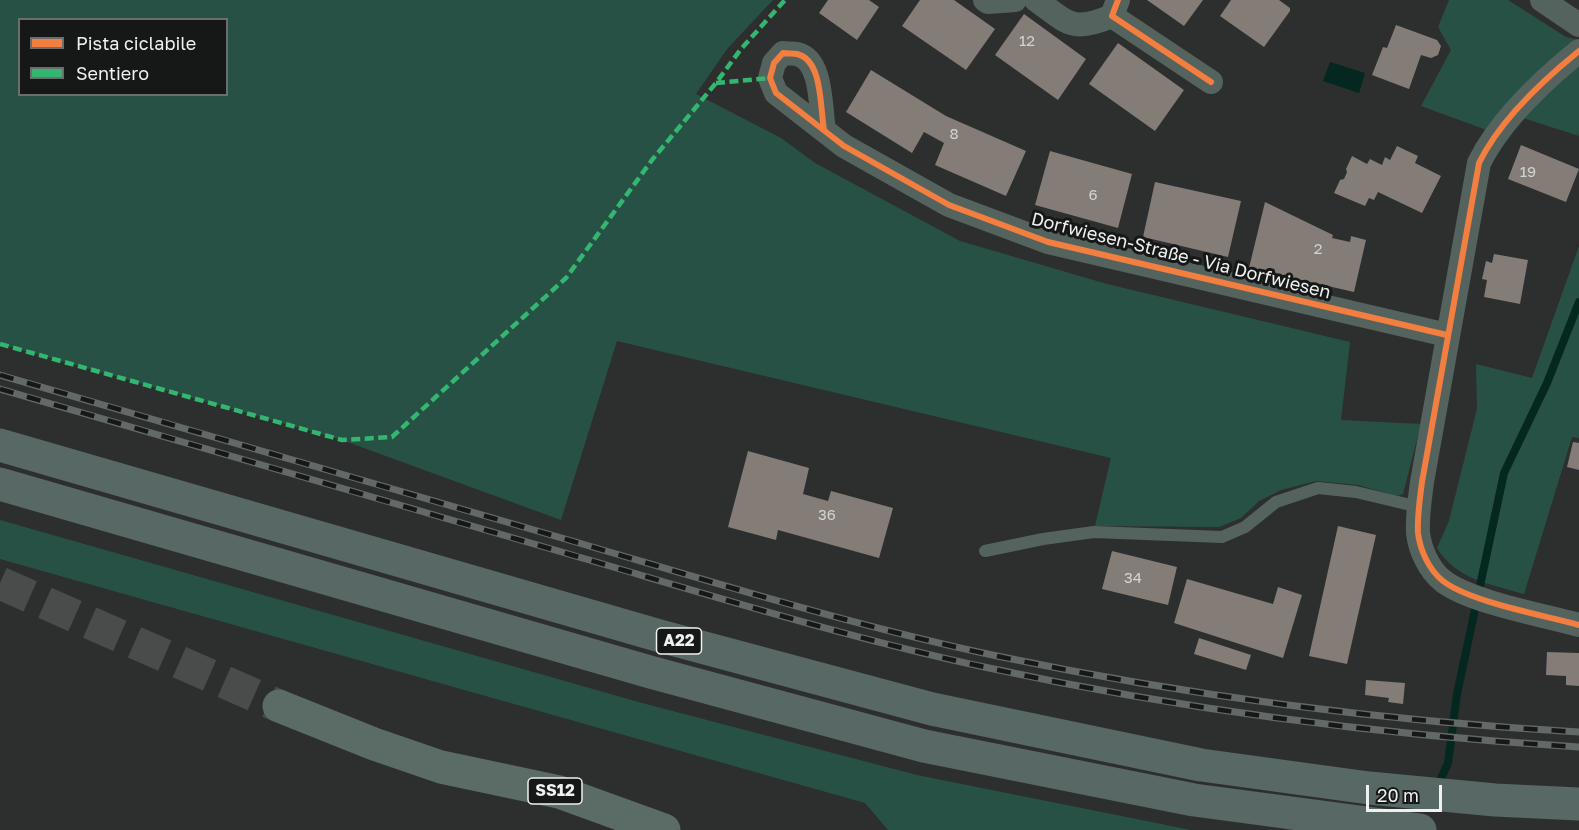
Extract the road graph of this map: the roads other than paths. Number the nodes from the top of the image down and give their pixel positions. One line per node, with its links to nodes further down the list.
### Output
1 (985, 0): 2 (street)
2 (1015, 0)
3 (1036, 0): 5 (street)
4 (1542, 0): 6 (street)
5 (1115, 8): 8 (street)
6 (1579, 25)
7 (1579, 51): 10 (street)
8 (1211, 82)
9 (824, 130): 10 (street, Dorfwiesen-Straße - Via Dorfwiesen)
10 (1447, 336): 13 (street)
11 (0, 445): 17 (highway, A22)
12 (0, 484): 19 (highway, A22)
13 (1419, 507): 14 (lane); 15 (street)
14 (985, 551)
15 (1579, 625)
16 (279, 706): 18 (main road, SS12)
17 (1579, 804)
18 (664, 830)
19 (1420, 830)

